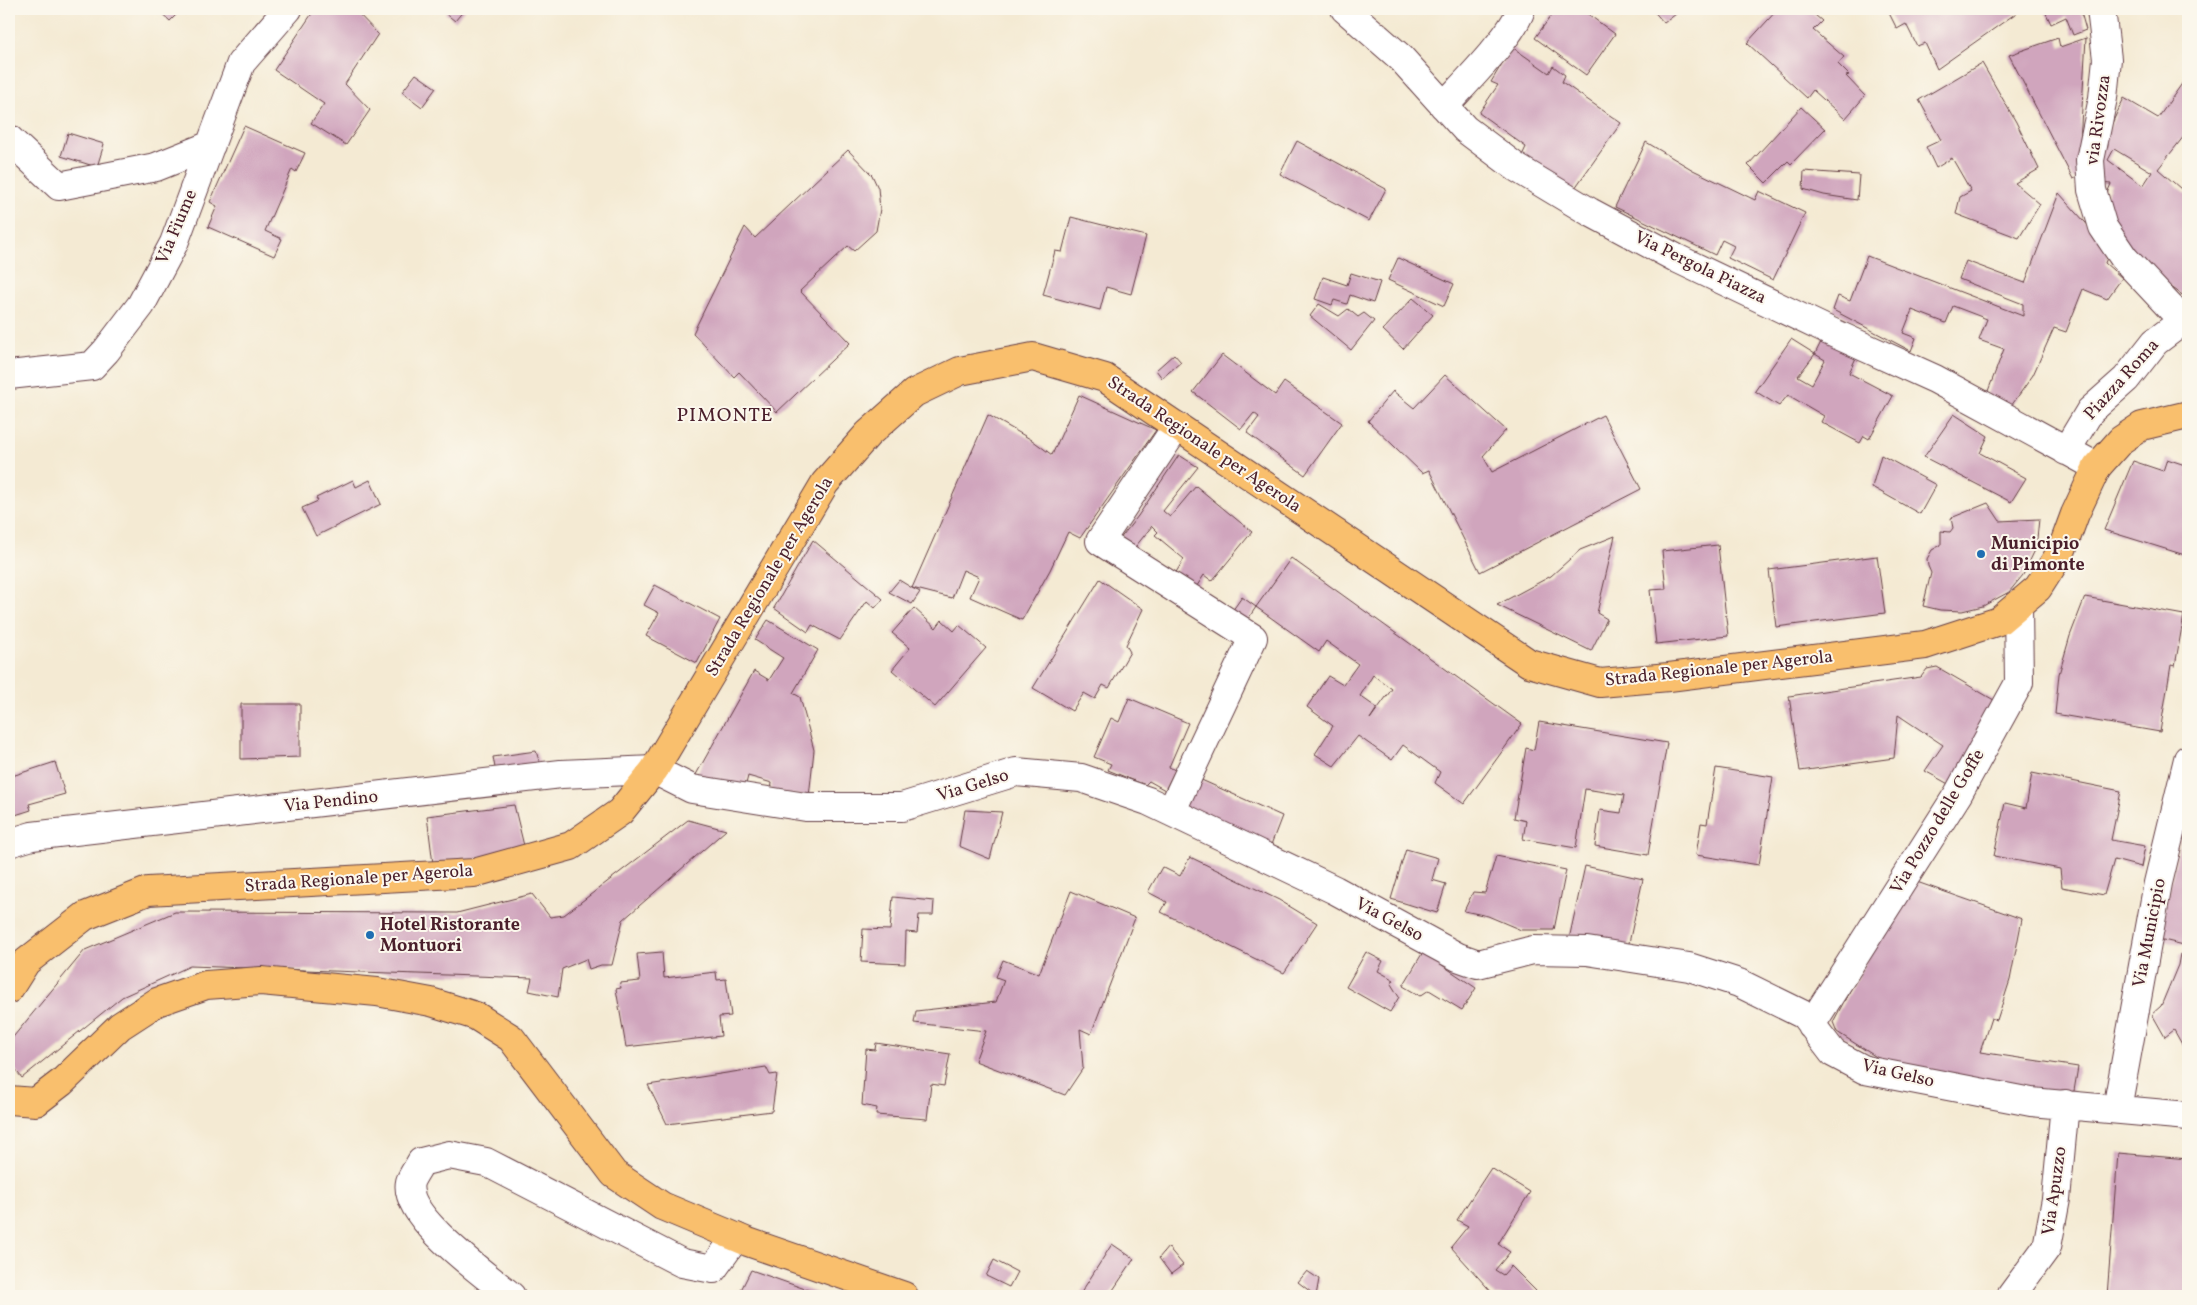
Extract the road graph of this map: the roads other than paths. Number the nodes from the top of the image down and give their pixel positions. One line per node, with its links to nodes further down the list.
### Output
1 (288, 9): 7 (street, Via Fiume)
2 (1345, 9): 5 (street, Via Pergola Piazza)
3 (1521, 9): 5 (street)
4 (2101, 9): 8 (street, via Rivozza)
5 (1444, 106): 12 (street, Via Pergola Piazza)
6 (9, 139): 7 (street)
7 (211, 145): 9 (street, Via Fiume)
8 (2186, 322): 12 (street, Piazza Roma)
9 (9, 375)
10 (2188, 415): 13 (main road, Strada Regionale per Agerola)
11 (1177, 426): 14 (main road, Strada Regionale per Agerola); 16 (main road, Strada Regionale per Agerola); 17 (street)
12 (2066, 451): 13 (street, Via Pergola Piazza)
13 (2097, 467): 14 (main road, Strada Regionale per Agerola)
14 (2018, 605): 20 (street, Via Pozzo delle Goffe)
15 (2188, 759): 23 (street, Via Municipio)
16 (654, 770): 17 (street, Via Gelso); 18 (street, Via Pendino); 19 (main road, Strada Regionale per Agerola)
17 (1170, 812): 20 (street, Via Gelso)
18 (9, 843)
19 (9, 989)
20 (1811, 1024): 22 (street, Via Gelso)
21 (9, 1100): 25 (main road)
22 (2066, 1104): 23 (street, Via Gelso); 28 (street, Via Apuzzo)
23 (2117, 1109): 24 (street, Via Gelso)
24 (2188, 1116)
25 (736, 1237): 26 (street); 27 (main road)
26 (511, 1296)
27 (904, 1296)
28 (2011, 1296)

